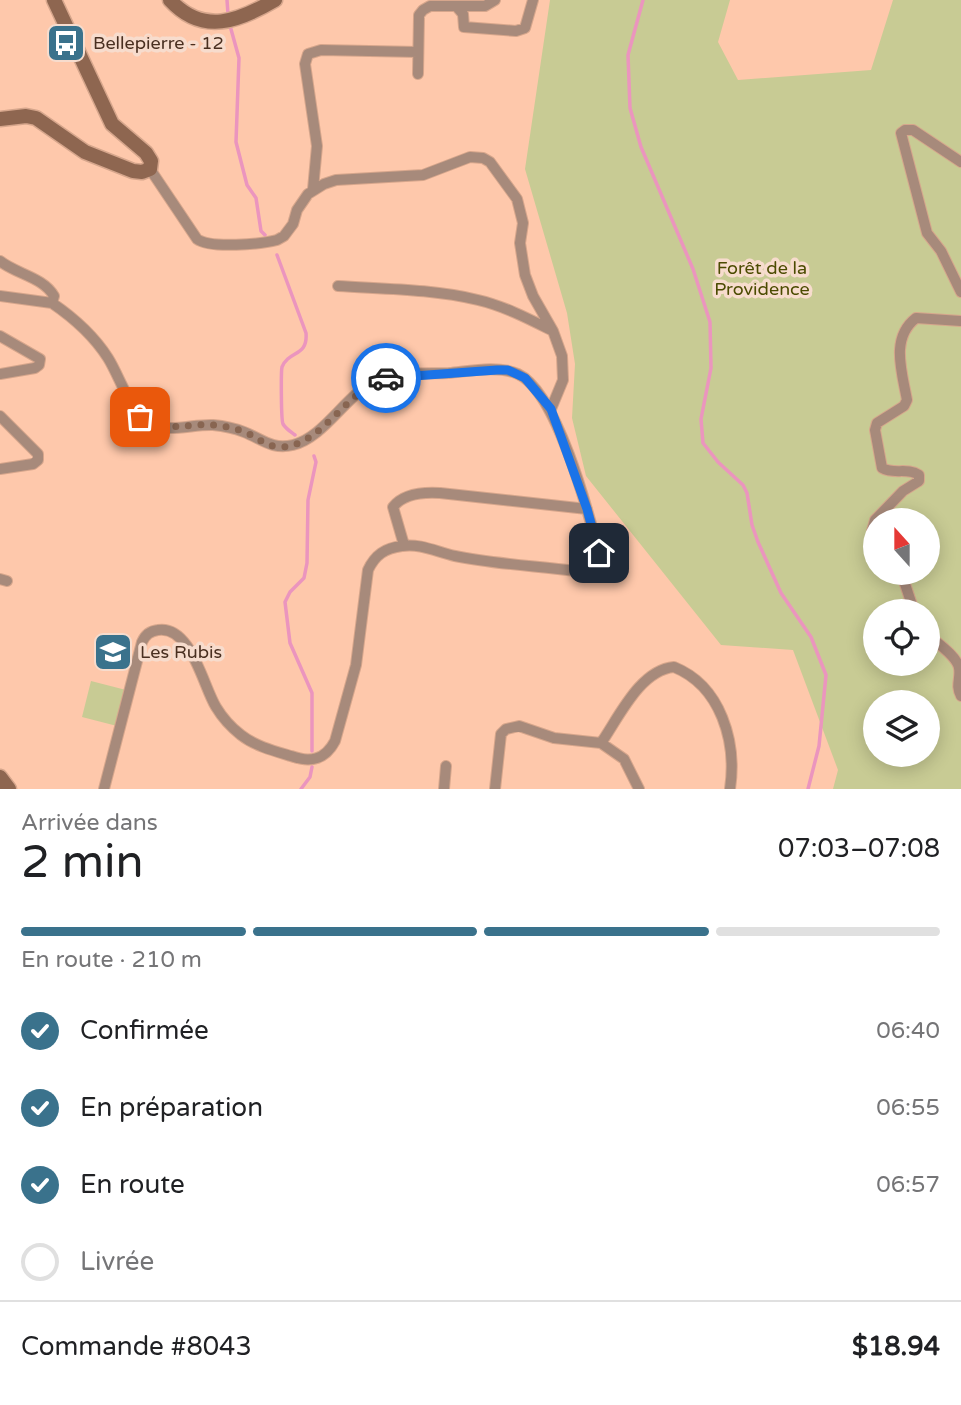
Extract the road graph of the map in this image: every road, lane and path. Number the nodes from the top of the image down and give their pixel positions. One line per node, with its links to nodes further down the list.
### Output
1 (54, 0): 11 (main road)
2 (170, 0): 3 (main road)
3 (275, 0)
4 (495, 0): 6 (street)
5 (533, 0): 6 (street)
6 (457, 7): 7 (street)
7 (418, 52): 8 (street); 12 (street)
8 (418, 75)
9 (0, 119): 11 (main road)
10 (961, 162): 15 (street)
11 (150, 169): 12 (street)
12 (313, 189): 19 (street)
13 (0, 261): 17 (street)
14 (338, 286): 19 (street)
15 (961, 292)
16 (0, 296): 17 (street)
17 (52, 303): 22 (street)
18 (961, 321): 25 (street)
19 (554, 331): 22 (street)
20 (0, 336): 21 (street)
21 (0, 374)
22 (551, 409): 26 (street)
23 (0, 416): 24 (street)
24 (0, 470)
25 (887, 508)
26 (587, 509): 27 (street); 27 (street)
27 (404, 545): 34 (street)
28 (940, 647): 29 (street)
29 (961, 696)
30 (601, 743): 36 (street); 37 (street); 38 (street)
31 (446, 766): 35 (street)
32 (0, 777): 33 (main road)
33 (9, 789)
34 (104, 789)
35 (444, 789)
36 (495, 789)
37 (639, 789)
38 (730, 789)

